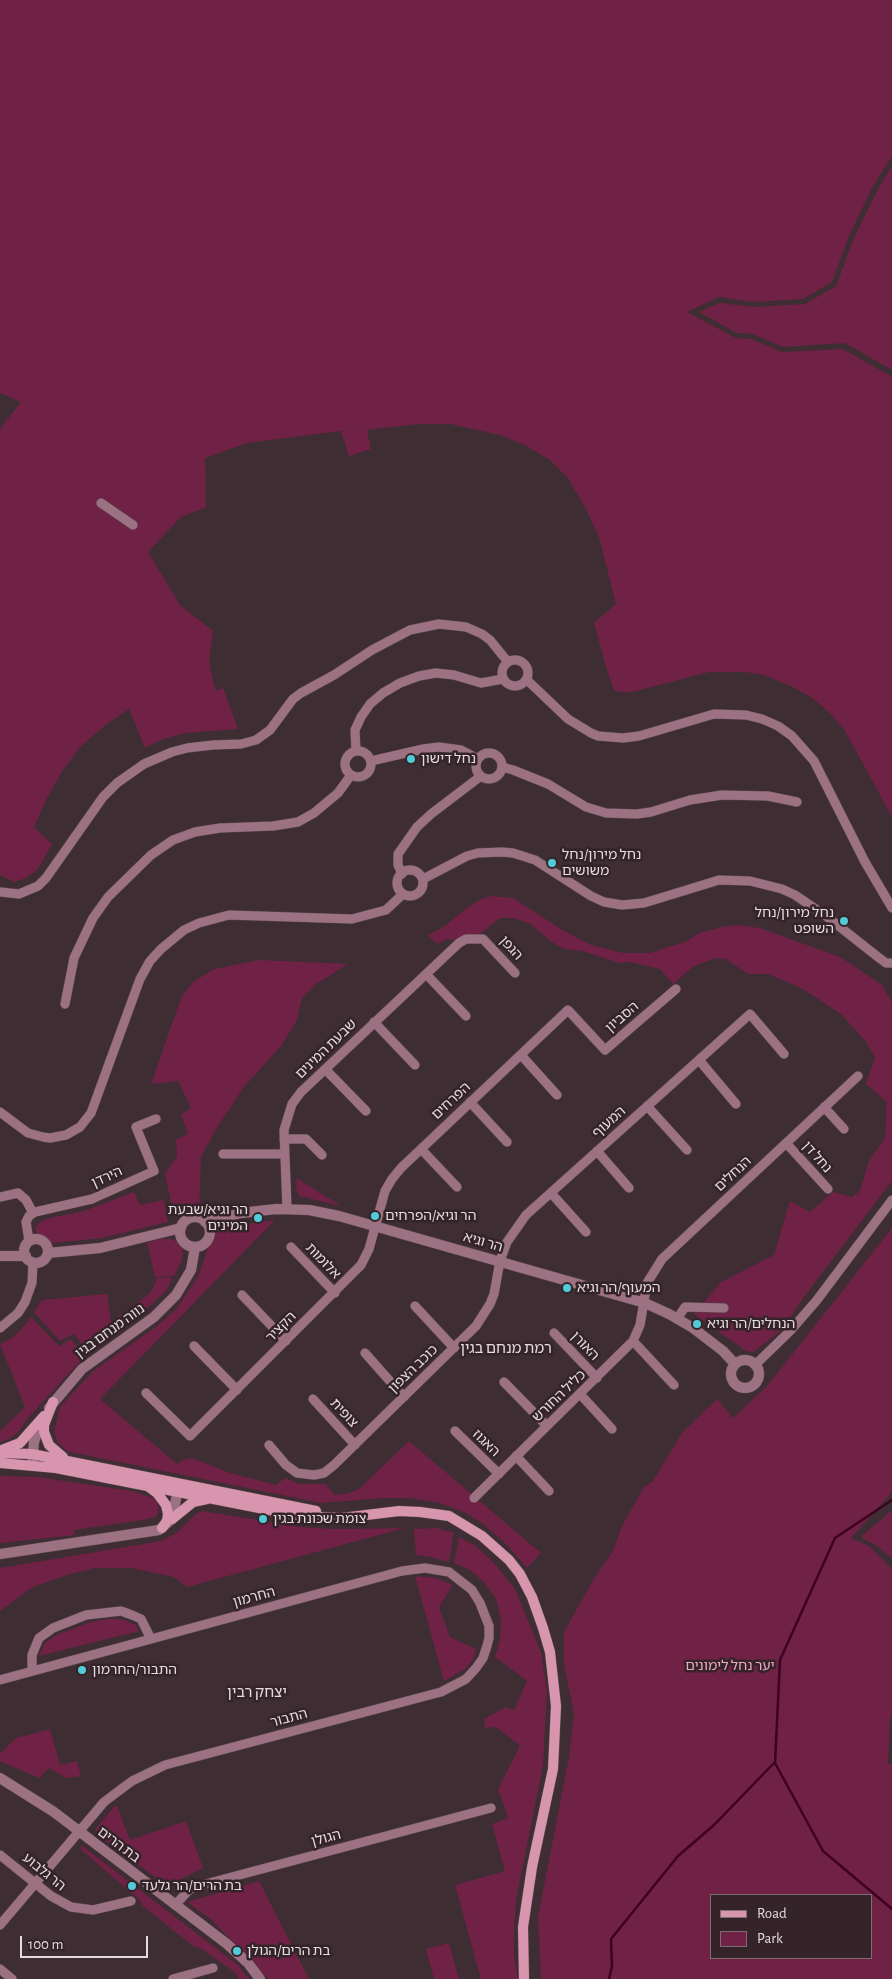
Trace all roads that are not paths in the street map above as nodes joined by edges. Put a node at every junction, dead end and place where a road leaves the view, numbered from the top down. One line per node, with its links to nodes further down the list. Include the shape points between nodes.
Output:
1 (101, 503): 2 (street)
2 (133, 525)
3 (508, 662): 4 (street, via 502,670); 5 (street, via 515,659 525,663 529,672); 15 (street, via 490,640 466,627 439,624 410,630 301,693 270,730 256,740 200,746 172,752 144,764 104,797 38,886 18,894)
4 (503, 678): 5 (street, via 513,686 520,686); 6 (street, via 481,683 436,673 400,683 370,704 361,717 355,730)
5 (527, 680): 17 (street, via 568,719 598,736 639,736 714,714 746,715 778,726 792,736 814,761)
6 (356, 751): 8 (street, via 366,753); 10 (street, via 348,756 345,763)
7 (478, 758): 8 (street, via 461,750 440,748); 9 (street, via 492,753 501,760); 11 (street, via 476,768)
8 (371, 761): 10 (street, via 367,773 359,777)
9 (502, 767): 11 (street, via 500,773 492,778); 12 (street, via 548,784 586,807 606,813 651,812 690,800 722,795 768,796)
10 (351, 775): 23 (street, via 338,793 298,822 195,832 173,840 151,855 108,897 93,918 74,958)
11 (481, 776): 13 (street, via 417,826 398,854)
12 (797, 802)
13 (402, 874): 14 (street, via 408,870 415,871); 16 (street, via 398,886)
14 (423, 878): 16 (street, via 423,887 418,894); 19 (street, via 467,856 502,852 535,860 591,896 622,905 644,903 719,880 758,882 795,895 878,958)
15 (0, 892)
16 (403, 894): 39 (street, via 386,910 352,919 229,915 184,930 150,961 140,979 91,1113 80,1127 66,1135 43,1137 28,1132)
17 (892, 908)
18 (459, 943): 20 (street, הגפן, via 466,939 483,939); 21 (street, שבעת המינים)
19 (892, 964)
20 (515, 973)
21 (426, 974): 25 (street); 26 (street, שבעת המינים)
22 (676, 989): 24 (street, הסביון, via 605,1050)
23 (66, 1004)
24 (568, 1010): 28 (street, הפרחים)
25 (466, 1016)
26 (374, 1022): 30 (street); 31 (street, שבעת המינים)
27 (784, 1054): 29 (street, המעוף, via 750,1014)
28 (521, 1055): 33 (street); 34 (street, הפרחים)
29 (699, 1060): 35 (street); 36 (street, המעוף)
30 (415, 1065)
31 (325, 1068): 38 (street); 42 (street, שבעת המינים, via 292,1104)
32 (858, 1076): 37 (street, הנחלים)
33 (557, 1095)
34 (470, 1102): 43 (street); 45 (street, הפרחים)
35 (736, 1104)
36 (647, 1106): 46 (street); 47 (street, המעוף)
37 (824, 1107): 41 (street); 44 (street, הנחלים)
38 (366, 1111)
39 (0, 1112)
40 (156, 1119): 58 (street, הירדן, via 136,1127 154,1171 92,1199)
41 (844, 1129)
42 (284, 1139): 49 (street, שבעת המינים); 50 (street, via 306,1139)
43 (507, 1142)
44 (786, 1143): 53 (street, נחל דן); 72 (street, הנחלים, via 662,1258 647,1282)
45 (421, 1149): 51 (street); 60 (street, הפרחים, via 392,1178)
46 (687, 1150)
47 (597, 1151): 52 (street); 54 (street, המעוף)
48 (223, 1154): 49 (street)
49 (284, 1154): 57 (street, שבעת המינים)
50 (322, 1155)
51 (456, 1186)
52 (629, 1188)
53 (828, 1189)
54 (551, 1193): 62 (street); 69 (street, המעוף, via 515,1228)
55 (0, 1197): 58 (street, via 18,1193)
56 (892, 1200): 84 (street, via 817,1300)
57 (287, 1209): 59 (street, הר וגיא, via 253,1211); 60 (street, הר וגיא, via 329,1213)
58 (33, 1213): 63 (street, via 26,1222)
59 (205, 1222): 61 (street, via 200,1218 190,1218); 64 (street, via 210,1229 209,1239 202,1246)
60 (375, 1226): 69 (street, הר וגיא); 70 (street, הקציר, via 366,1258)
61 (181, 1228): 64 (street, via 184,1242); 66 (street, via 105,1247)
62 (586, 1232)
63 (29, 1241): 66 (street, via 42,1241); 68 (street, via 24,1249)
64 (195, 1247): 93 (street, נווה מנחם בגין, via 191,1270 170,1301 154,1317 82,1369)
65 (291, 1247): 70 (street, אלומות)
66 (48, 1253): 68 (street, via 42,1261)
67 (0, 1256): 68 (street)
68 (29, 1259): 76 (street, via 32,1284 25,1302 18,1313)
69 (500, 1261): 72 (street, הר וגיא); 81 (street, כוכב הצפון, via 490,1304 476,1326)
70 (335, 1293): 78 (street, הקציר)
71 (242, 1294): 78 (street)
72 (643, 1302): 75 (street, הר וגיא); 79 (street, כליל החורש)
73 (415, 1306): 81 (street)
74 (724, 1308): 75 (street, via 685,1307)
75 (677, 1319): 83 (street, הר וגיא, via 714,1344)
76 (0, 1328)
77 (554, 1333): 85 (street, האורן)
78 (286, 1341): 88 (street, הקציר)
79 (634, 1342): 85 (street, כליל החורש); 87 (street)
80 (194, 1346): 88 (street)
81 (454, 1348): 91 (street, כוכב הצפון)
82 (365, 1353): 91 (street)
83 (735, 1364): 84 (street, via 747,1360); 84 (street, via 731,1372 733,1381 746,1387 757,1380)
84 (755, 1365)
85 (597, 1378): 90 (street, כליל החורש)
86 (504, 1382): 95 (street)
87 (674, 1384)
88 (237, 1390): 89 (street, הקציר, via 190,1436)
89 (146, 1393)
90 (580, 1394): 95 (street, כליל החורש); 96 (street)
91 (404, 1397): 99 (street, כוכב הצפון)
92 (313, 1399): 99 (street, צופית)
93 (53, 1402): 94 (street, נווה מנחם בגין); 103 (main road, via 44,1424 45,1439 54,1451)
94 (44, 1416): 100 (main road, via 28,1437); 101 (street, נווה מנחם בגין)
95 (547, 1426): 102 (street, כליל החורש)
96 (612, 1429)
97 (455, 1431): 106 (street, האגוז)
98 (268, 1445): 99 (street, כוכב הצפון, via 297,1473 314,1475 334,1465)
99 (355, 1445)
100 (0, 1452): 101 (main road)
101 (32, 1454): 103 (main road); 105 (street, נווה מנחם בגין)
102 (516, 1456): 106 (street, כליל החורש); 109 (street)
103 (76, 1462): 108 (main road)
104 (0, 1463): 105 (main road)
105 (32, 1465): 107 (main road)
106 (498, 1474): 111 (street, כליל החורש)
107 (141, 1484): 108 (main road); 114 (main road, via 157,1493 166,1505 167,1521)
108 (179, 1487): 110 (main road); 112 (main road); 113 (street)
109 (549, 1491)
110 (212, 1498): 112 (main road, via 278,1513); 113 (main road, via 193,1502)
111 (474, 1498)
112 (342, 1518): 133 (main road, via 398,1511 449,1516 482,1536 509,1560 532,1597 550,1652 556,1706 553,1769 523,1927)
113 (172, 1519): 114 (street)
114 (162, 1528): 115 (street)
115 (0, 1554)
116 (489, 1626): 117 (street, החרמון, via 472,1590 449,1572 425,1568 402,1571); 122 (street, התבור, via 483,1658 456,1686 165,1764 145,1773 104,1802)
117 (151, 1639): 118 (street, החרמון); 118 (street, via 141,1619 132,1615 113,1612 86,1615 53,1628 39,1638 32,1655)
118 (32, 1671): 119 (street, החרמון)
119 (0, 1680)
120 (0, 1778): 122 (street, בת הרים)
121 (491, 1808): 126 (street, הגולן, via 198,1886 190,1889)
122 (80, 1832): 124 (street, התבור); 126 (street, בת הרים)
123 (0, 1855): 124 (street, הר גלבוע)
124 (36, 1884): 125 (street, הר גלבוע, via 60,1903 82,1910); 127 (street, התבור)
125 (131, 1901)
126 (175, 1905): 132 (street, בת הרים, via 227,1944)
127 (0, 1925)
128 (213, 1968): 131 (street)
129 (0, 1969): 130 (street)
130 (12, 1979)
131 (173, 1979)
132 (260, 1979)
133 (524, 1979)

